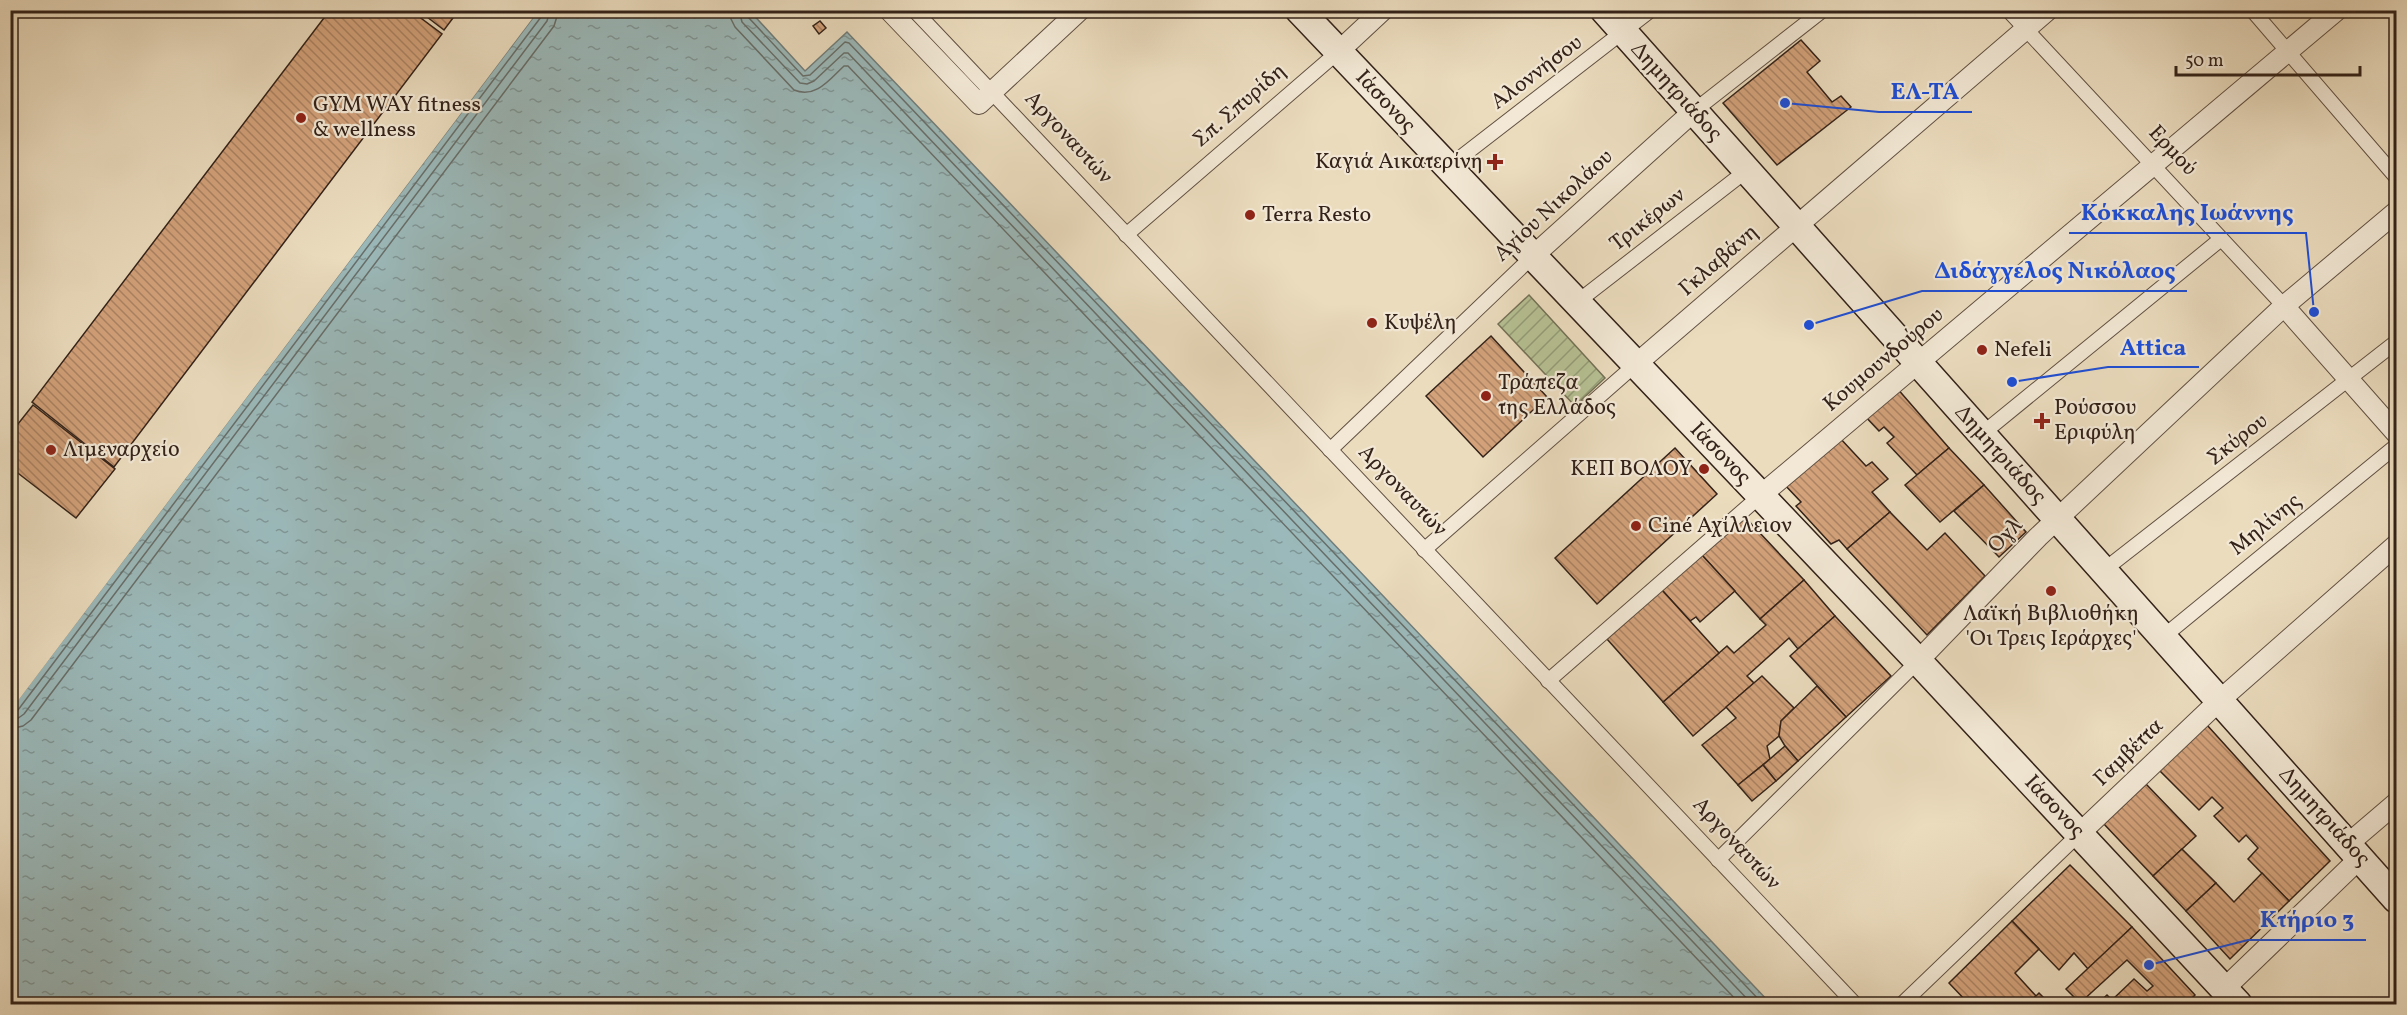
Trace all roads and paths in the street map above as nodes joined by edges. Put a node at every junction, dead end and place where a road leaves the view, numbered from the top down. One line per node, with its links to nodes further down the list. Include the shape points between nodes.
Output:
1 (889, 10): 17 (street, Αργοναυτών)
2 (914, 10): 17 (street, Αργοναυτών)
3 (1080, 10): 17 (street)
4 (1299, 10): 15 (main road, Ιάσονος)
5 (1383, 10): 15 (street, Σπ. Σπυρίδη)
6 (1604, 10): 14 (main road, Δημητριάδος)
7 (1652, 10): 14 (street, Αλοννήσου)
8 (1823, 10): 18 (street, Αγίου Νικολάου)
9 (2008, 10): 13 (street, Ερμού)
10 (2048, 10): 13 (street, Γκλαβάνη)
11 (2252, 10): 16 (street)
12 (2337, 10): 16 (street, Κουμουνδούρου)
13 (2026, 30): 19 (street, Ερμού); 24 (street, Γκλαβάνη)
14 (1624, 33): 18 (main road, Δημητριάδος); 20 (street, Αλοννήσου)
15 (1338, 52): 20 (main road, Ιάσονος); 25 (street, Σπ. Σπυρίδη)
16 (2288, 52): 19 (street, Κουμουνδούρου); 22 (street)
17 (986, 98): 25 (street, Αργοναυτών, via 1004,107)
18 (1694, 111): 21 (main road, Δημητριάδος); 27 (street, Αγίου Νικολάου)
19 (2153, 166): 26 (street, Ερμού); 31 (street, Κουμουνδούρου)
20 (1447, 168): 27 (main road, Ιάσονος)
21 (1746, 171): 24 (main road, Δημητριάδος); 28 (street, Τρικέρων)
22 (2397, 177)
23 (2397, 212): 29 (street, Ογλ)
24 (1796, 226): 31 (main road, Δημητριάδος); 32 (street, Γκλαβάνη)
25 (1126, 235): 37 (street, Αργοναυτών)
26 (2221, 238): 29 (street, Ερμού); 35 (street)
27 (1532, 257): 28 (main road, Ιάσονος); 37 (street, Αγίου Νικολάου)
28 (1576, 303): 32 (main road, Ιάσονος)
29 (2284, 306): 33 (street, Ερμού); 39 (street, Ογλ)
30 (2397, 342): 33 (street, Σκύρου)
31 (1918, 363): 35 (main road, Δημητριάδος); 38 (street, Κουμουνδούρου)
32 (1635, 365): 38 (main road, Ιάσονος); 41 (street, Γκλαβάνη)
33 (2349, 380): 34 (street, Ερμού); 42 (street, Σκύρου)
34 (2397, 433)
35 (1982, 434): 39 (main road, Δημητριάδος)
36 (2397, 446): 43 (street, Μηλίνης)
37 (1330, 450): 41 (street, Αργοναυτών)
38 (1760, 496): 44 (main road, Ιάσονος); 45 (street, Κουμουνδούρου)
39 (2057, 519): 42 (main road, Δημητριάδος); 44 (street, Ογλ)
40 (2397, 545): 46 (street, Γαμβέττα)
41 (1424, 550): 45 (street, Αργοναυτών)
42 (2104, 570): 43 (main road, Δημητριάδος)
43 (2163, 637): 46 (main road, Δημητριάδος)
44 (1918, 661): 48 (main road, Ιάσονος); 50 (street, Ογλ)
45 (1548, 681): 50 (street, Αργοναυτών)
46 (2220, 700): 48 (street, Γαμβέττα); 49 (main road, Δημητριάδος)
47 (2397, 803): 49 (street)
48 (2079, 834): 52 (main road, Ιάσονος); 54 (street, Γαμβέττα)
49 (2354, 851): 51 (main road, Δημητριάδος); 52 (street)
50 (1718, 860): 53 (street, Αργοναυτών)
51 (2397, 898)
52 (2231, 997)
53 (1855, 1005)
54 (1902, 1005)

